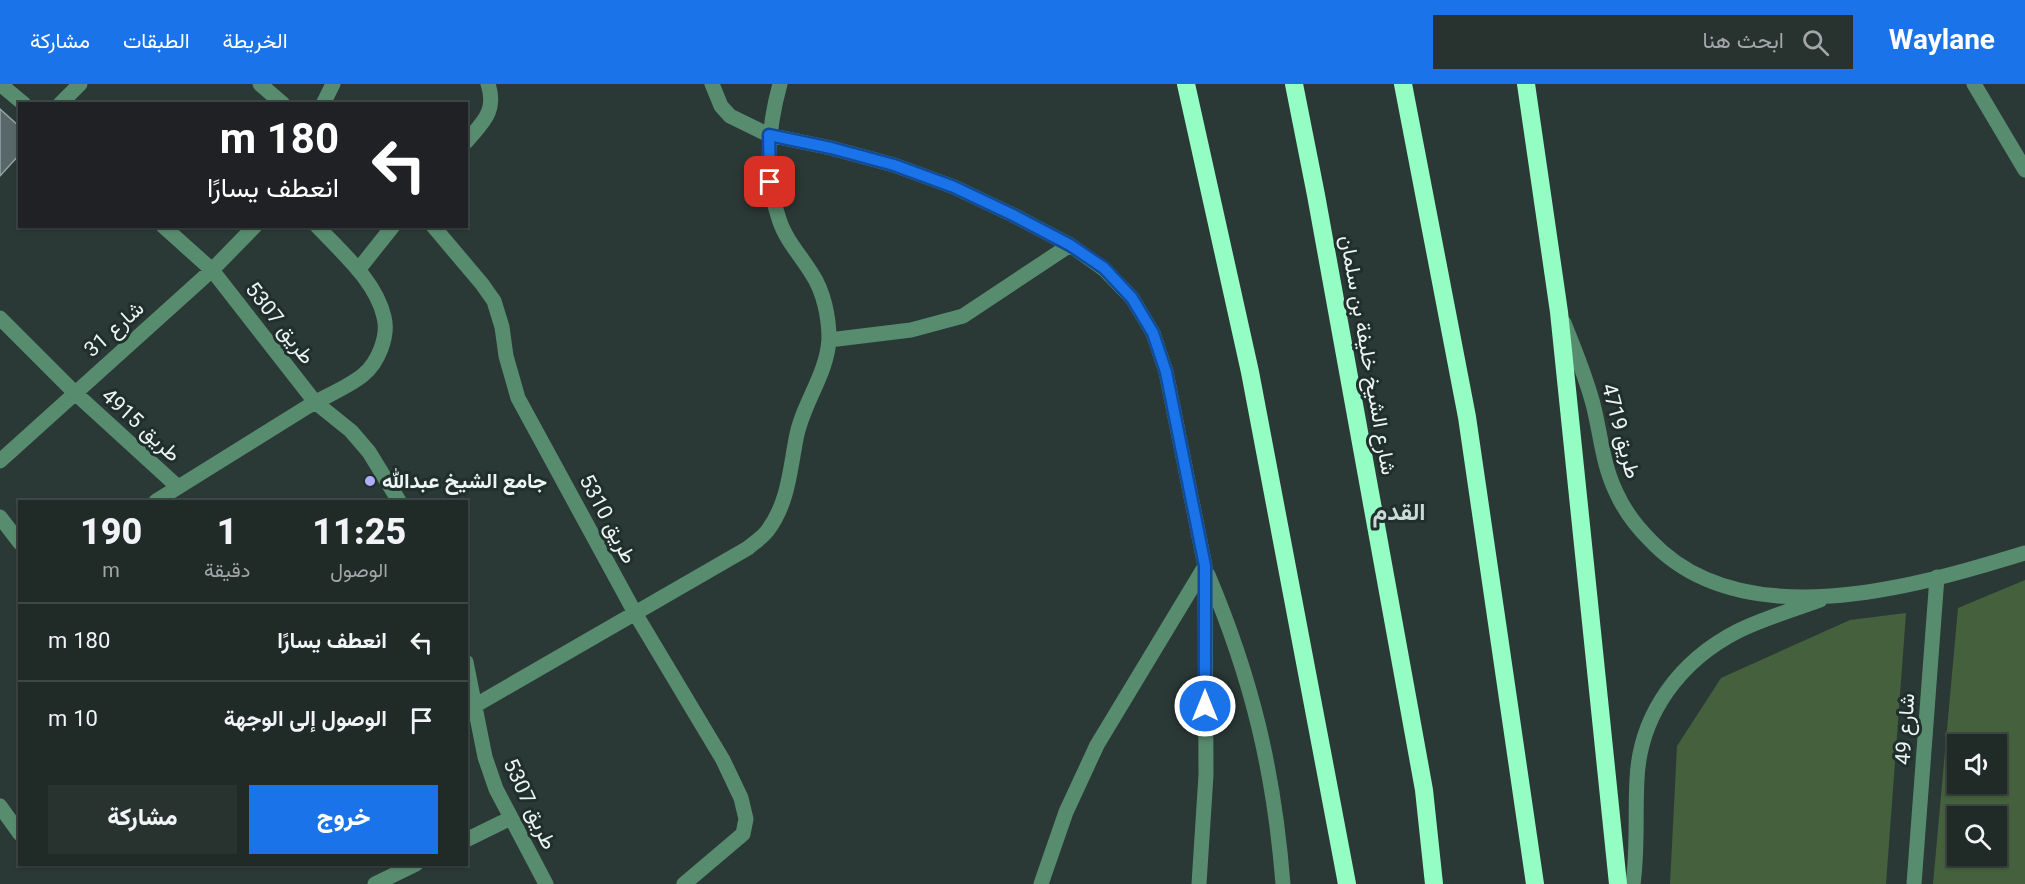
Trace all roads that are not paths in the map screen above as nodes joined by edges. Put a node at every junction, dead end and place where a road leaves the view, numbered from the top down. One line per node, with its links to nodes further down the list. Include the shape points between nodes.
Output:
1 (0, 84): 13 (street)
2 (80, 84): 14 (street)
3 (260, 84): 15 (street)
4 (333, 84): 16 (street)
5 (488, 84): 18 (street, via 491,108)
6 (712, 84): 17 (street, via 730,116)
7 (780, 84): 17 (street)
8 (1186, 84): 57 (highway, via 1250,372)
9 (1294, 84): 58 (highway, شارع الشيخ خليفة بن سلمان, via 1424,790)
10 (1403, 84): 59 (highway, via 1467,417)
11 (1526, 84): 28 (highway)
12 (1974, 84): 19 (street)
13 (22, 102)
14 (62, 102)
15 (281, 102)
16 (324, 102)
17 (769, 135): 25 (street, via 894,165 954,187); 30 (street, via 770,182 779,220 814,276 826,307)
18 (468, 140)
19 (2025, 170)
20 (165, 228): 26 (street, طريق 5307)
21 (253, 228): 26 (street, شارع 31)
22 (319, 228): 27 (street)
23 (391, 228): 27 (street)
24 (435, 228): 43 (street, طريق 5310, via 494,301 518,398)
25 (1070, 245): 30 (street, via 963,316 911,330); 40 (street, via 1104,268 1132,298 1153,333 1166,372)
26 (212, 270): 31 (street, شارع 31); 32 (street, طريق 5307)
27 (358, 270): 32 (street, via 378,299 385,319 384,339 376,359 363,375)
28 (1559, 312): 42 (street, طريق 4719, via 1594,408 1603,458 1616,493 1635,524 1690,572 1724,587 1760,594); 60 (highway)
29 (0, 318): 31 (street, طريق 4915)
30 (829, 340): 43 (street, via 822,373 796,436 781,509 767,531 748,548)
31 (74, 392): 33 (street, شارع 31); 34 (street, طريق 4915)
32 (315, 402): 34 (street); 36 (street, طريق 5307, via 351,431 369,452)
33 (0, 461)
34 (178, 487): 35 (street)
35 (158, 500)
36 (398, 500)
37 (0, 517): 38 (street)
38 (18, 540)
39 (2025, 553): 41 (street, طريق 4719)
40 (1205, 566): 54 (street, via 1097,745 1066,812); 55 (street, via 1206,776); 56 (street, via 1256,707 1279,835)
41 (1937, 578): 42 (street, طريق 4719); 62 (street, شارع 49)
42 (1828, 597): 61 (street, طريق 4719, via 1740,630 1712,646 1688,665 1667,690 1641,746)
43 (635, 613): 45 (street); 53 (street, طريق 5310, via 723,760 746,819 743,834)
44 (468, 671): 45 (street, طريق 5307)
45 (476, 705): 47 (street, طريق 5307, via 485,758)
46 (0, 806): 48 (street)
47 (511, 818): 49 (street); 52 (street, طريق 5307)
48 (18, 831)
49 (468, 839)
50 (412, 866): 51 (street)
51 (375, 884)
52 (546, 884)
53 (684, 884)
54 (1041, 884)
55 (1199, 884)
56 (1283, 884)
57 (1347, 884)
58 (1434, 884)
59 (1535, 884)
60 (1618, 884)
61 (1633, 884)
62 (1914, 884)

